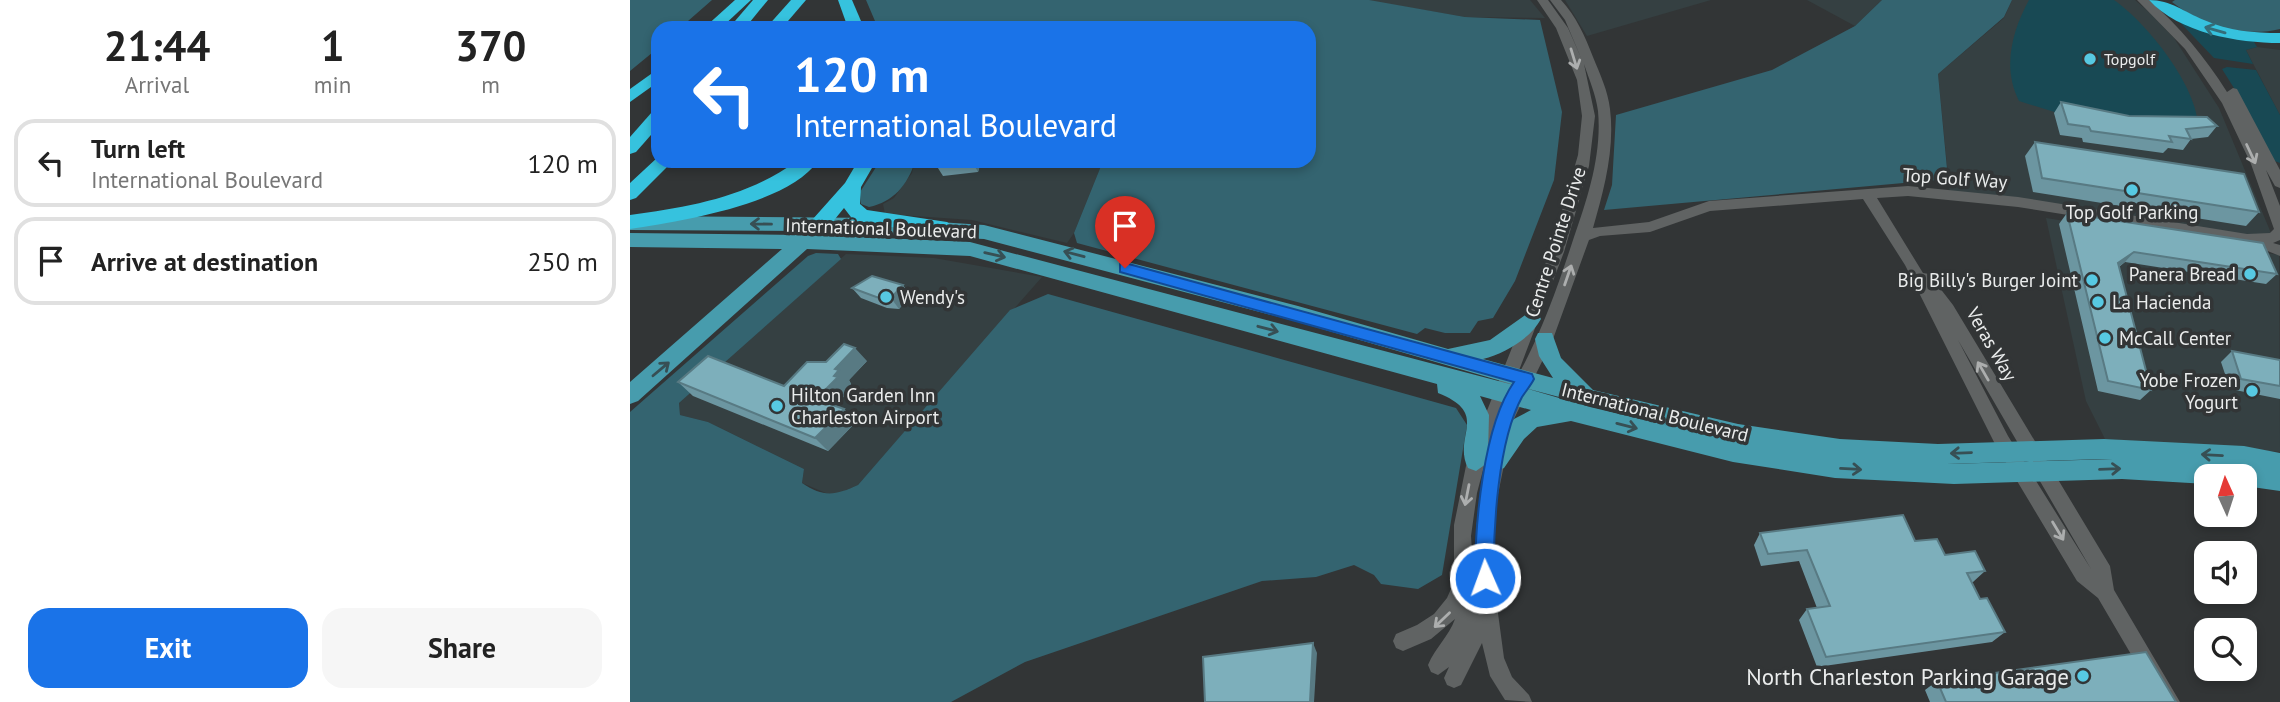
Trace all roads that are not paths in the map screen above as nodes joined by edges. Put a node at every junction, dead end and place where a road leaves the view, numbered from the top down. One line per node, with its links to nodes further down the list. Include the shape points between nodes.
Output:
1 (744, 0): 9 (highway)
2 (761, 0): 10 (highway)
3 (799, 0): 11 (highway)
4 (845, 0): 12 (highway)
5 (1542, 0): 36 (street, Centre Pointe Drive, one-way to 36, via 1569,44 1586,100 1588,133 1554,262)
6 (1555, 0): 25 (street, Centre Pointe Drive, via 1581,42 1604,112 1601,170)
7 (2142, 0): 30 (street, one-way to 30, via 2184,39 2223,93 2272,199)
8 (2155, 0): 13 (highway, one-way to 8, via 2237,36 2204,27); 21 (street, via 2194,40 2235,94)
9 (720, 21)
10 (743, 21)
11 (780, 21)
12 (853, 21)
13 (2280, 38)
14 (651, 80): 15 (highway)
15 (630, 97)
16 (651, 124): 17 (highway)
17 (630, 148)
18 (654, 168): 23 (highway)
19 (799, 168): 26 (highway, via 742,200)
20 (863, 168): 22 (highway)
21 (2280, 183)
22 (852, 187): 27 (highway); 28 (highway, via 851,205 861,216)
23 (630, 194)
24 (1867, 194): 29 (street, Top Golf Way, via 1709,206 1650,227); 32 (street, Top Golf Way, via 1908,191 2018,202); 44 (street, Veras Way)
25 (1590, 211): 29 (street); 31 (street, Centre Pointe Drive)
26 (630, 222): 27 (main road, International Boulevard, one-way to 26)
27 (819, 225): 28 (main road, International Boulevard); 34 (main road)
28 (947, 229): 38 (main road, International Boulevard, one-way to 28, via 1032,243)
29 (1620, 229): 31 (street, Top Golf Way)
30 (2280, 230): 32 (street, Top Golf Way, via 2273,238)
31 (1581, 238): 37 (street, Centre Pointe Drive, one-way to 31)
32 (2247, 239): 35 (street, Top Golf Way)
33 (630, 240): 34 (main road, International Boulevard)
34 (805, 242): 39 (main road, International Boulevard, one-way to 39, via 970,249); 41 (main road, one-way to 34)
35 (2280, 251)
36 (1531, 320): 38 (main road, via 1492,350); 40 (street, Centre Pointe Drive)
37 (1545, 340): 40 (street, Centre Pointe Drive); 42 (main road, via 1549,358)
38 (1437, 354): 40 (main road, International Boulevard)
39 (1367, 355): 40 (main road, International Boulevard); 43 (main road, via 1391,373 1456,390 1471,399 1481,421)
40 (1513, 385): 42 (main road, International Boulevard); 43 (street, via 1501,435)
41 (630, 395)
42 (1592, 408): 43 (main road, via 1528,419); 44 (main road, International Boulevard, via 1840,449)
43 (1486, 461): 49 (street, one-way to 49, via 1464,515); 50 (street)
44 (2026, 462): 45 (main road, International Boulevard, one-way to 44, via 2244,456 2111,449); 46 (main road, International Boulevard, one-way to 46); 55 (street, Veras Way, via 2103,572 2105,592)
45 (2280, 463)
46 (2194, 473)
47 (2258, 478): 48 (main road, International Boulevard)
48 (2280, 481)
49 (1464, 581): 51 (street, one-way to 51, via 1447,617 1426,633); 52 (street, via 1466,617 1461,637)
50 (1486, 605): 53 (street); 54 (street, via 1496,673)
51 (1403, 641)
52 (1438, 665)
53 (1454, 678)
54 (1522, 702)
55 (2170, 702)

